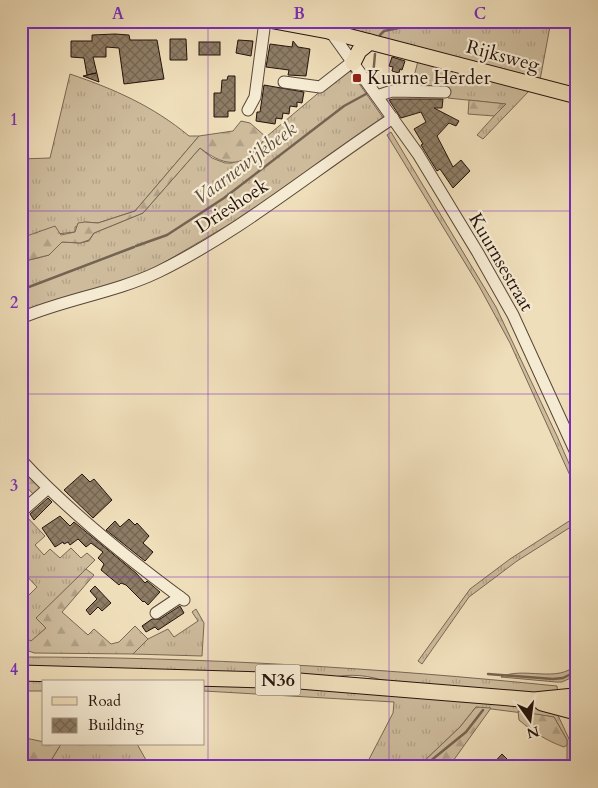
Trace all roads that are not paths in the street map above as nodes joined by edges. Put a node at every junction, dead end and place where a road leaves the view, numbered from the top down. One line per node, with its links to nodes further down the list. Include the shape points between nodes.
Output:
1 (264, 21): 10 (street, via 255,97)
2 (274, 21): 3 (main road, Rijksweg)
3 (325, 26): 4 (main road, Rijksweg); 5 (street, Kuurnsestraat)
4 (370, 42): 5 (main road); 9 (main road, Rijksweg)
5 (352, 62): 6 (street, via 320,87); 8 (street, Kuurnsestraat)
6 (284, 82)
7 (445, 92): 8 (street, via 392,91)
8 (378, 96): 11 (street, Kuurnsestraat)
9 (577, 96)
10 (248, 110)
11 (393, 118): 12 (street, Drieshoek, via 267,205 170,265 139,280); 13 (street, Kuurnsestraat, via 513,315)
12 (21, 318)
13 (577, 455)
14 (21, 460): 15 (street)
15 (47, 488): 16 (street); 17 (street, via 182,598)
16 (21, 512)
17 (156, 613)
18 (21, 673): 19 (main road, N36, via 299,681)
19 (575, 705)

